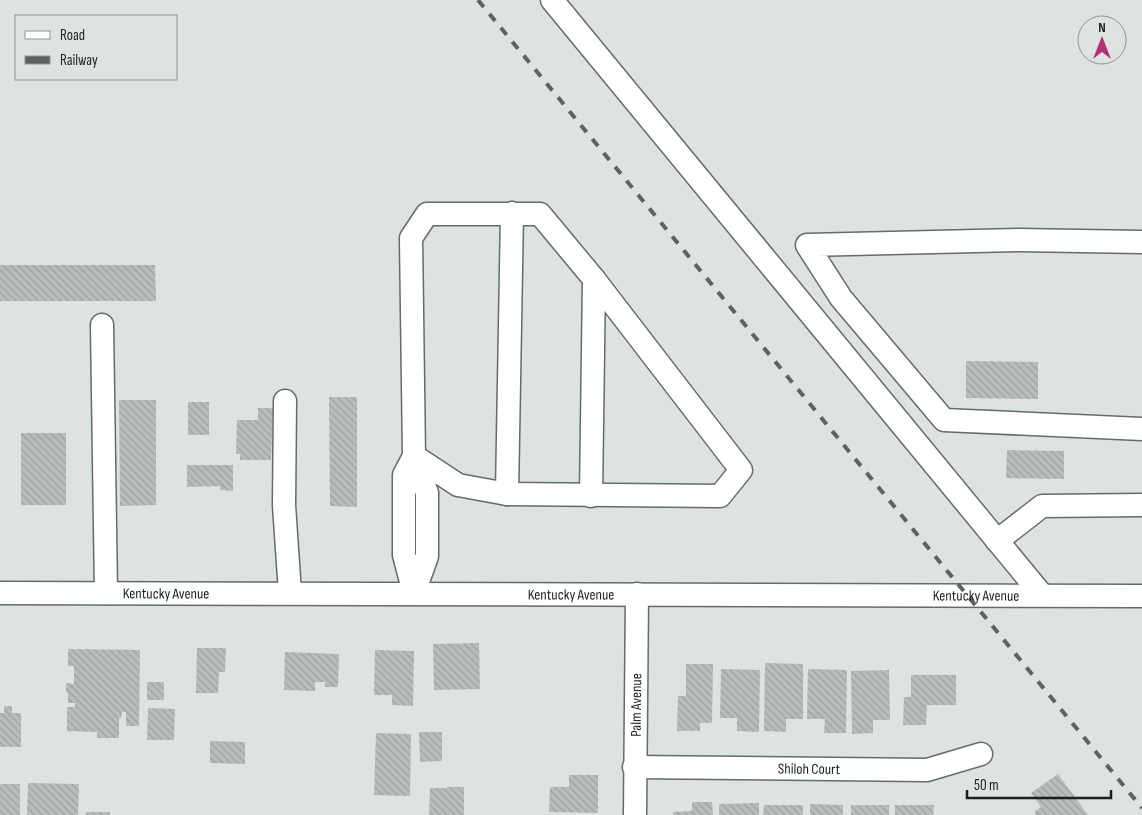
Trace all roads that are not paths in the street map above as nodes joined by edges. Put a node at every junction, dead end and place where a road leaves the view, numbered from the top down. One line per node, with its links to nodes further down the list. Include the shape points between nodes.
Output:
1 (552, 0): 12 (street)
2 (512, 213): 4 (street, via 540,214); 8 (street, via 427,214 411,238); 9 (street)
3 (1142, 242): 7 (street, via 1018,240 807,245 841,298 944,420)
4 (594, 279): 10 (street); 10 (street, via 742,470 720,496)
5 (102, 325): 14 (street)
6 (285, 402): 15 (street, via 284,505)
7 (1142, 429)
8 (414, 456): 9 (street, via 458,485); 16 (street, via 427,493 427,556)
9 (507, 494): 10 (street)
10 (591, 496)
11 (1142, 505): 12 (street, via 1042,506)
12 (997, 541): 18 (street)
13 (0, 593): 14 (street, Kentucky Avenue)
14 (106, 593): 15 (street, Kentucky Avenue)
15 (290, 594): 16 (street, Kentucky Avenue)
16 (414, 594): 17 (street, Kentucky Avenue)
17 (637, 594): 18 (street, Kentucky Avenue); 21 (street, Palm Avenue)
18 (1042, 595): 19 (street, Kentucky Avenue)
19 (1142, 596)
20 (981, 754): 21 (street, Shiloh Court, via 927,770)
21 (634, 767): 22 (street, Palm Avenue)
22 (635, 815)

